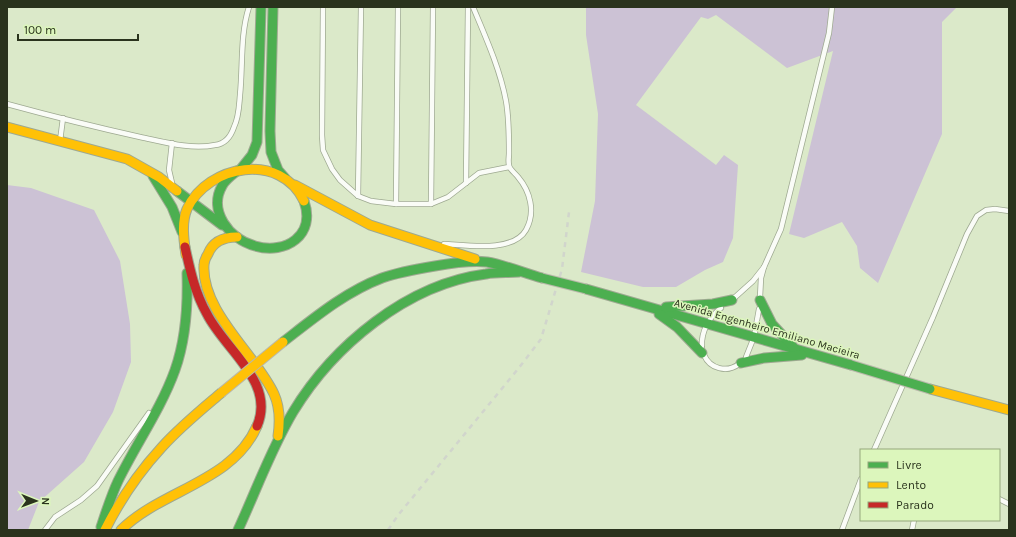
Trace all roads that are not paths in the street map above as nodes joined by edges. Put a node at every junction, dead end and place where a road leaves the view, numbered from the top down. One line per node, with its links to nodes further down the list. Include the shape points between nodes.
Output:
1 (249, 7): 15 (lane, via 242,45 238,118 231,135 216,145 186,146)
2 (261, 7): 18 (main road, via 256,142 252,155)
3 (274, 7): 19 (main road, via 271,152 278,170)
4 (323, 7): 22 (lane, via 323,150 340,180)
5 (361, 7): 22 (lane)
6 (398, 7): 24 (lane)
7 (433, 7): 25 (lane)
8 (468, 7): 20 (lane)
9 (473, 7): 16 (lane, via 494,58 506,101)
10 (832, 7): 32 (lane, via 829,33 781,229)
11 (7, 104): 12 (lane)
12 (63, 118): 14 (lane); 15 (lane)
13 (7, 126): 14 (main road)
14 (60, 141): 17 (main road, via 114,154)
15 (172, 143): 21 (lane, via 169,170)
16 (509, 166): 20 (lane, via 479,174); 29 (lane, via 526,188 531,202 526,230 515,242 503,245)
17 (149, 170): 21 (main road); 30 (main road, via 172,207)
18 (239, 171): 19 (main road, via 265,171); 23 (main road, via 212,180); 27 (main road, via 229,176 217,194 219,215)
19 (289, 182): 28 (main road, via 301,195 306,209 306,224 300,236 285,246 269,248 250,245); 29 (main road, via 370,225)
20 (466, 183): 25 (lane, via 448,197)
21 (172, 186): 23 (main road)
22 (358, 196): 24 (lane, via 371,201)
23 (191, 202): 27 (main road); 30 (main road, via 184,223)
24 (396, 204): 25 (lane)
25 (431, 204)
26 (1009, 211): 46 (lane, via 986,210 977,216)
27 (226, 228): 28 (main road)
28 (237, 237): 45 (main road, via 221,240 210,248 205,257 204,278 221,317 274,392 280,415)
29 (430, 244): 31 (main road)
30 (185, 247): 43 (main road, via 188,276 186,318 180,354); 53 (main road, via 192,281 206,312 260,390 263,404 261,419 236,457 141,513)
31 (486, 262): 33 (main road, Avenida Engenheiro Emiliano Macieira); 52 (main road, Avenida Engenheiro Emiliano Macieira, bridge, via 448,263 415,269 375,281 342,298 283,342 171,438 125,497)
32 (764, 267): 34 (lane); 35 (lane)
33 (519, 272): 36 (main road, Avenida Engenheiro Emiliano Macieira, bridge); 45 (main road, Avenida Engenheiro Emiliano Macieira, via 504,271 458,279 405,303 377,321 344,348 315,381 293,412)
34 (732, 300): 36 (main road, via 713,304); 37 (lane, via 717,311)
35 (760, 300): 38 (lane); 39 (main road, via 772,324)
36 (651, 308): 37 (main road, Avenida Engenheiro Emiliano Macieira); 40 (main road, via 678,328)
37 (708, 324): 38 (main road, Avenida Engenheiro Emiliano Macieira); 40 (lane, via 702,339)
38 (754, 338): 39 (main road, Avenida Engenheiro Emiliano Macieira); 42 (lane, via 748,354)
39 (795, 349): 41 (main road, Avenida Engenheiro Emiliano Macieira)
40 (702, 353): 42 (lane, via 706,360 717,368 732,368)
41 (812, 354): 42 (main road, via 764,358); 44 (main road, Avenida Engenheiro Emiliano Macieira, bridge)
42 (741, 363)
43 (165, 391): 50 (lane, via 97,486 55,517); 51 (main road, via 118,482)
44 (1009, 410)
45 (277, 444): 54 (main road, Avenida Engenheiro Emiliano Macieira)
46 (874, 449)
47 (860, 482): 55 (lane)
48 (1000, 500): 49 (lane)
49 (1009, 504)
50 (45, 530)
51 (100, 530)
52 (105, 530)
53 (121, 530)
54 (238, 530)
55 (842, 530)

